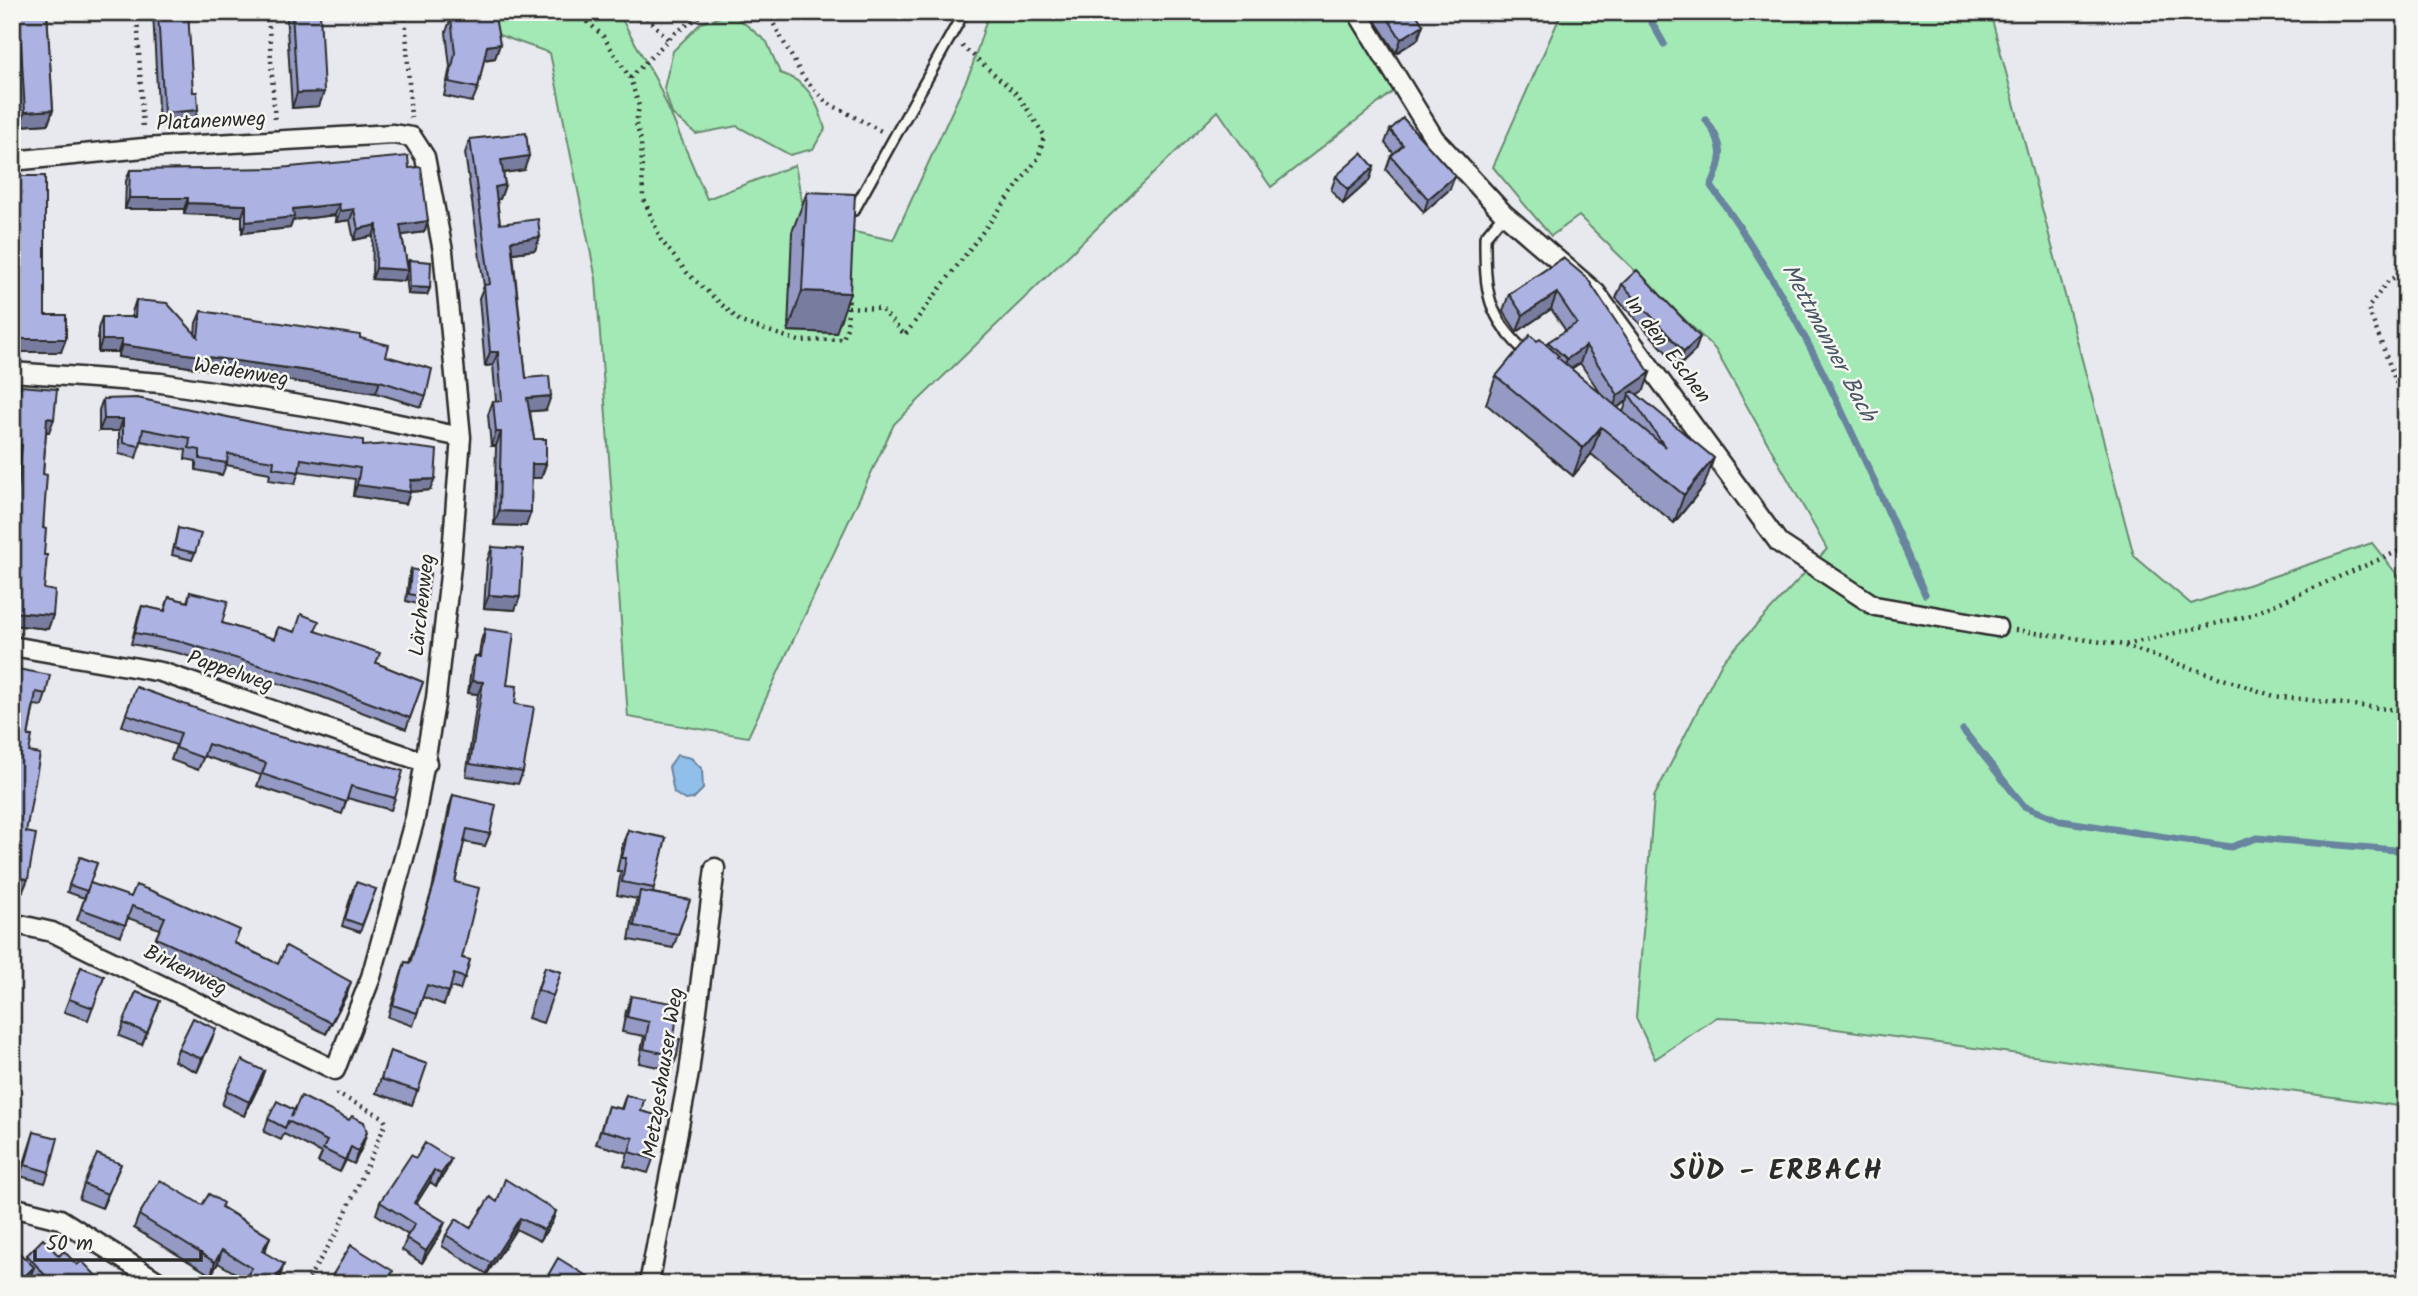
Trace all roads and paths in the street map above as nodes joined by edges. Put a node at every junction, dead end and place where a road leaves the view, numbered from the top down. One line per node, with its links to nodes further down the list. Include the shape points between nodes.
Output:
1 (137, 12): 16 (path)
2 (268, 12): 15 (path)
3 (405, 12): 13 (path)
4 (577, 12): 12 (path, via 604,36)
5 (642, 12): 11 (path)
6 (706, 12): 11 (path)
7 (767, 12): 14 (path, via 803,77 826,102)
8 (964, 12): 10 (lane)
9 (1357, 12): 19 (street, In den Eschen, via 1434,138)
10 (952, 37): 14 (lane); 22 (path, via 1018,94 1044,135 1039,157 905,335 881,309)
11 (668, 39): 12 (path)
12 (629, 78): 22 (path, via 639,106 636,124 643,197 660,240 688,274 741,322 799,341 843,339)
13 (412, 136): 15 (street, Platanenweg); 26 (street, Lärchenweg, via 425,156 443,251)
14 (893, 137): 18 (lane, via 854,210)
15 (276, 141): 16 (street, Platanenweg)
16 (144, 148): 17 (street, Platanenweg)
17 (12, 161)
18 (831, 208)
19 (1504, 214): 23 (lane, via 1485,237 1490,300 1497,322); 28 (street, In den Eschen, via 1596,293 1779,543 1875,606)
20 (2406, 271): 25 (path, via 2388,281 2368,308)
21 (849, 287): 22 (path)
22 (848, 307)
23 (1534, 360)
24 (12, 372): 26 (street, Weidenweg, via 161,383 337,411)
25 (2406, 408)
26 (461, 437): 32 (street, Lärchenweg, via 451,566)
27 (2406, 548): 29 (path, via 2248,616)
28 (1997, 627): 29 (path)
29 (2124, 645): 31 (path, via 2274,696)
30 (12, 646): 32 (street, Pappelweg, via 161,672)
31 (2406, 711)
32 (426, 763): 35 (street, Lärchenweg, via 370,977)
33 (715, 868): 40 (street, Metzgeshauser Weg, via 690,1073)
34 (12, 923): 35 (street, Birkenweg, via 52,932)
35 (335, 1070): 39 (path, via 337,1094 383,1117 386,1123 336,1234)
36 (12, 1208): 38 (street, via 60,1219)
37 (2406, 1253): 41 (path)
38 (162, 1284)
39 (305, 1284)
40 (649, 1284)
41 (2395, 1284)

